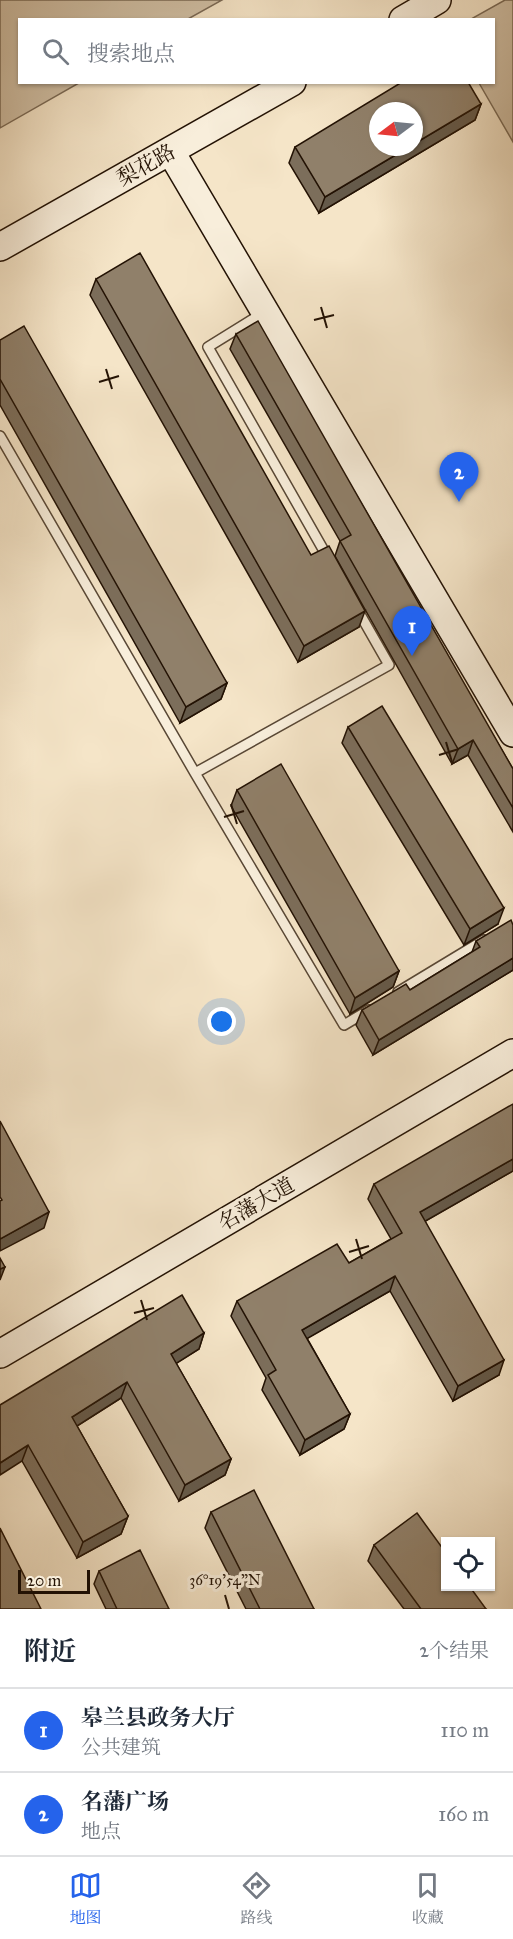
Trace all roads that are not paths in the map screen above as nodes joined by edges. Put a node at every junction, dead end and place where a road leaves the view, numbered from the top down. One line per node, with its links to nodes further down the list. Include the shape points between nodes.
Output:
1 (437, 0): 2 (main road)
2 (406, 18)
3 (289, 84): 4 (main road, 梨花路)
4 (171, 152): 5 (main road, 梨花路); 6 (main road)
5 (0, 247)
6 (265, 312): 8 (lane, via 208,347); 10 (main road)
7 (0, 436): 11 (lane)
8 (330, 562)
9 (354, 604): 11 (lane, via 389,665)
10 (513, 733)
11 (195, 773): 14 (lane, via 344,1025)
12 (493, 935): 13 (lane)
13 (394, 995)
14 (374, 1007)
15 (513, 1053): 16 (main road, 名藩大道)
16 (0, 1354)

